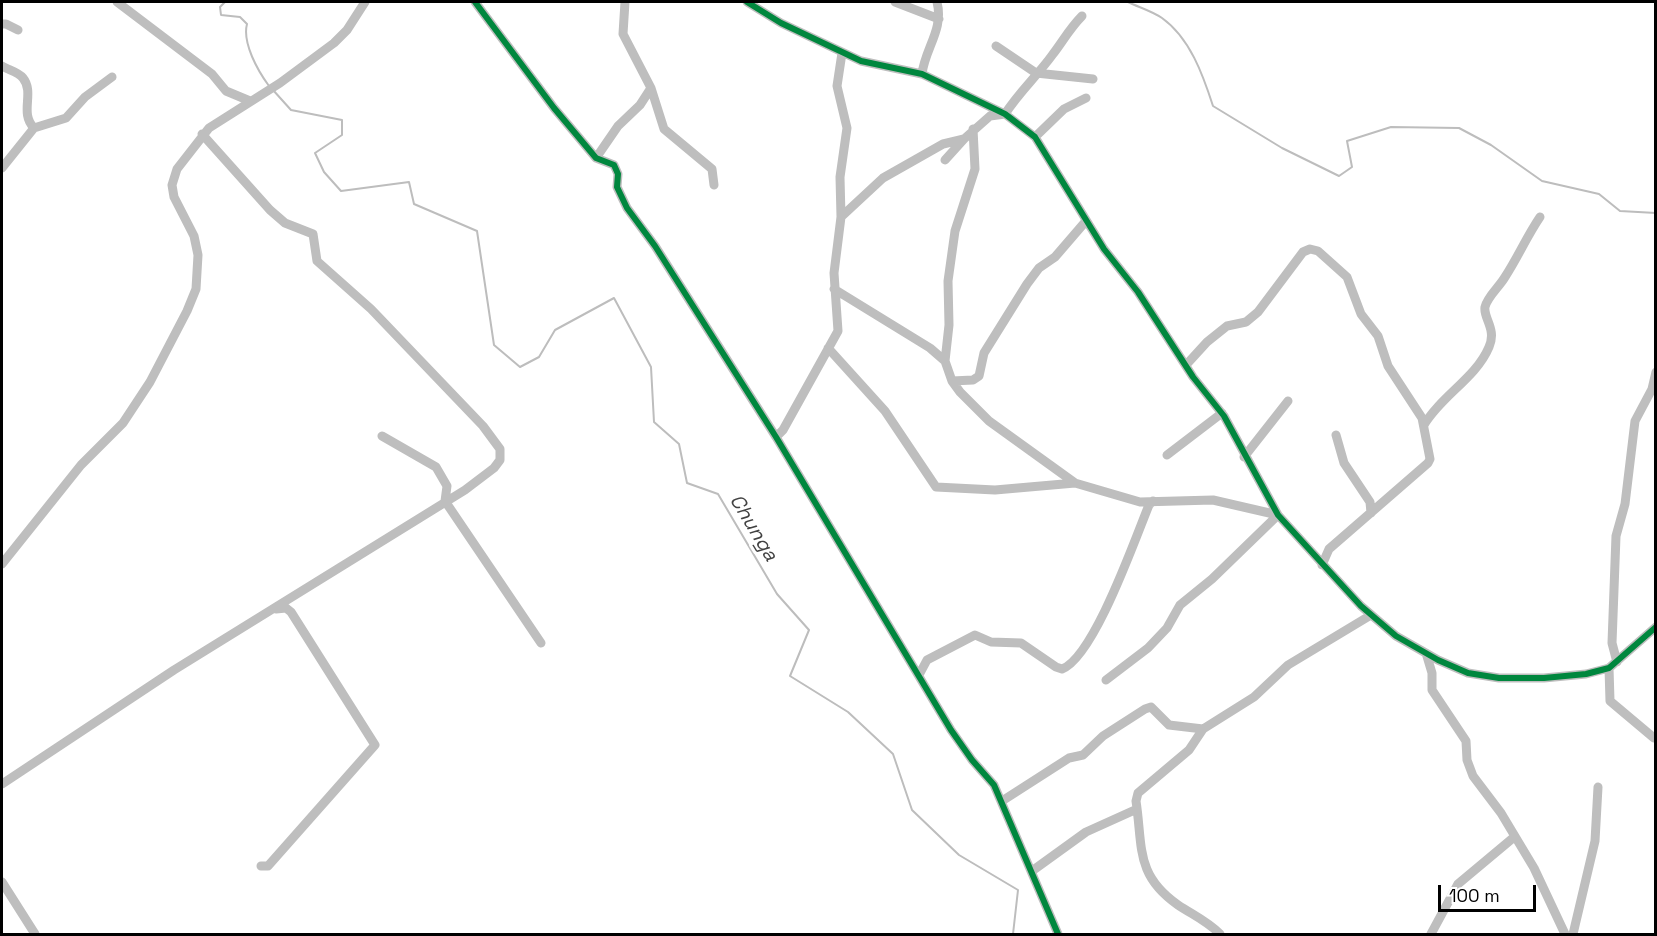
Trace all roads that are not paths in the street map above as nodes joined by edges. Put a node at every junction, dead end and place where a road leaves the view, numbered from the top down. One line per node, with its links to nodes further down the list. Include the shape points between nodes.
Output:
1 (117, 2): 21 (street, via 212,74 226,91)
2 (365, 2): 21 (street, via 334,43)
3 (475, 2): 28 (street)
4 (625, 2): 19 (street, via 623,34)
5 (747, 2): 13 (street)
6 (895, 2): 9 (street)
7 (937, 2): 9 (street)
8 (1082, 16): 15 (street)
9 (939, 19): 16 (street)
10 (2, 24): 11 (street)
11 (18, 30)
12 (996, 46): 15 (street)
13 (842, 53): 16 (street, via 870,64); 32 (street, via 837,78 846,128 840,177)
14 (2, 66): 23 (street, via 19,75 27,85 26,112)
15 (1036, 73): 18 (street); 22 (street)
16 (922, 74): 22 (street)
17 (112, 77): 23 (street, via 85,97 66,118)
18 (1093, 79)
19 (651, 88): 28 (street); 31 (street, via 664,129 712,169)
20 (1086, 98): 26 (street, via 1064,110)
21 (250, 102): 25 (street)
22 (1005, 114): 24 (street, via 990,116); 26 (street)
23 (34, 128): 30 (street)
24 (973, 129): 27 (street); 37 (street, via 975,168 955,231 948,281)
25 (202, 134): 50 (street, via 278,216 313,234 317,261 371,309 483,426 500,450 500,460 494,468); 54 (street, via 177,169 172,185 198,255 196,289 187,311 150,382 123,423 81,465)
26 (1035, 137): 34 (street)
27 (964, 139): 29 (street); 32 (street, via 943,144 883,178)
28 (596, 158): 46 (street, via 614,165 617,186 627,208)
29 (945, 160)
30 (2, 168)
31 (714, 185)
32 (841, 217): 35 (street)
33 (1540, 217): 43 (street, via 1485,305 1491,345)
34 (1086, 221): 38 (street); 40 (street, via 1027,284 984,353 979,375 974,380)
35 (834, 290): 36 (street, via 838,331); 37 (street)
36 (828, 348): 46 (street); 49 (street, via 885,411 936,487 995,490)
37 (945, 361): 40 (street)
38 (1186, 365): 42 (street); 43 (street, via 1227,326 1246,322 1258,312 1303,252 1318,251 1347,277 1361,314 1378,336 1388,366)
39 (1656, 372): 61 (street, via 1652,389 1635,421 1625,504 1616,536)
40 (952, 381): 49 (street, via 989,421)
41 (1288, 401): 48 (street)
42 (1222, 413): 47 (street); 48 (street)
43 (1424, 425): 52 (street, via 1428,464)
44 (1336, 435): 52 (street, via 1344,463 1370,502)
45 (382, 436): 50 (street, via 436,467 447,486)
46 (776, 437): 62 (street)
47 (1167, 455)
48 (1244, 457): 53 (street)
49 (1075, 483): 51 (street, via 1140,502)
50 (445, 501): 56 (street); 59 (street)
51 (1153, 501): 53 (street, via 1213,500); 62 (street, via 1100,622 1071,664 1056,667 1021,644 991,642 975,635 927,660)
52 (1371, 513): 55 (street, via 1329,549)
53 (1278, 515): 55 (street); 63 (street, via 1180,605 1167,628 1148,648)
54 (2, 564)
55 (1322, 564): 57 (street)
56 (274, 609): 66 (street); 71 (street, via 286,608 291,612 375,745 275,859 268,866)
57 (1371, 615): 60 (street, via 1396,636); 64 (street, via 1288,665 1254,697)
58 (1656, 627): 61 (street)
59 (541, 643)
60 (1426, 653): 61 (street, via 1468,673 1499,678 1586,674); 70 (street, via 1435,698 1466,741 1473,776)
61 (1613, 665): 65 (street, via 1610,701)
62 (919, 675): 68 (street, via 951,730)
63 (1106, 680)
64 (1203, 729): 68 (street, via 1170,725 1150,707 1103,736 1083,755 1069,758); 69 (street, via 1189,750 1136,795)
65 (1654, 738)
66 (2, 784)
67 (1598, 787): 79 (street, via 1595,841)
68 (1002, 801): 72 (street)
69 (1137, 809): 72 (street, via 1086,832); 76 (street, via 1145,867 1151,881)
70 (1514, 838): 77 (street, via 1458,884); 78 (street)
71 (261, 866)
72 (1032, 871): 75 (street)
73 (2, 882): 74 (street)
74 (35, 934)
75 (1058, 934)
76 (1220, 934)
77 (1431, 934)
78 (1565, 934)
79 (1573, 934)

